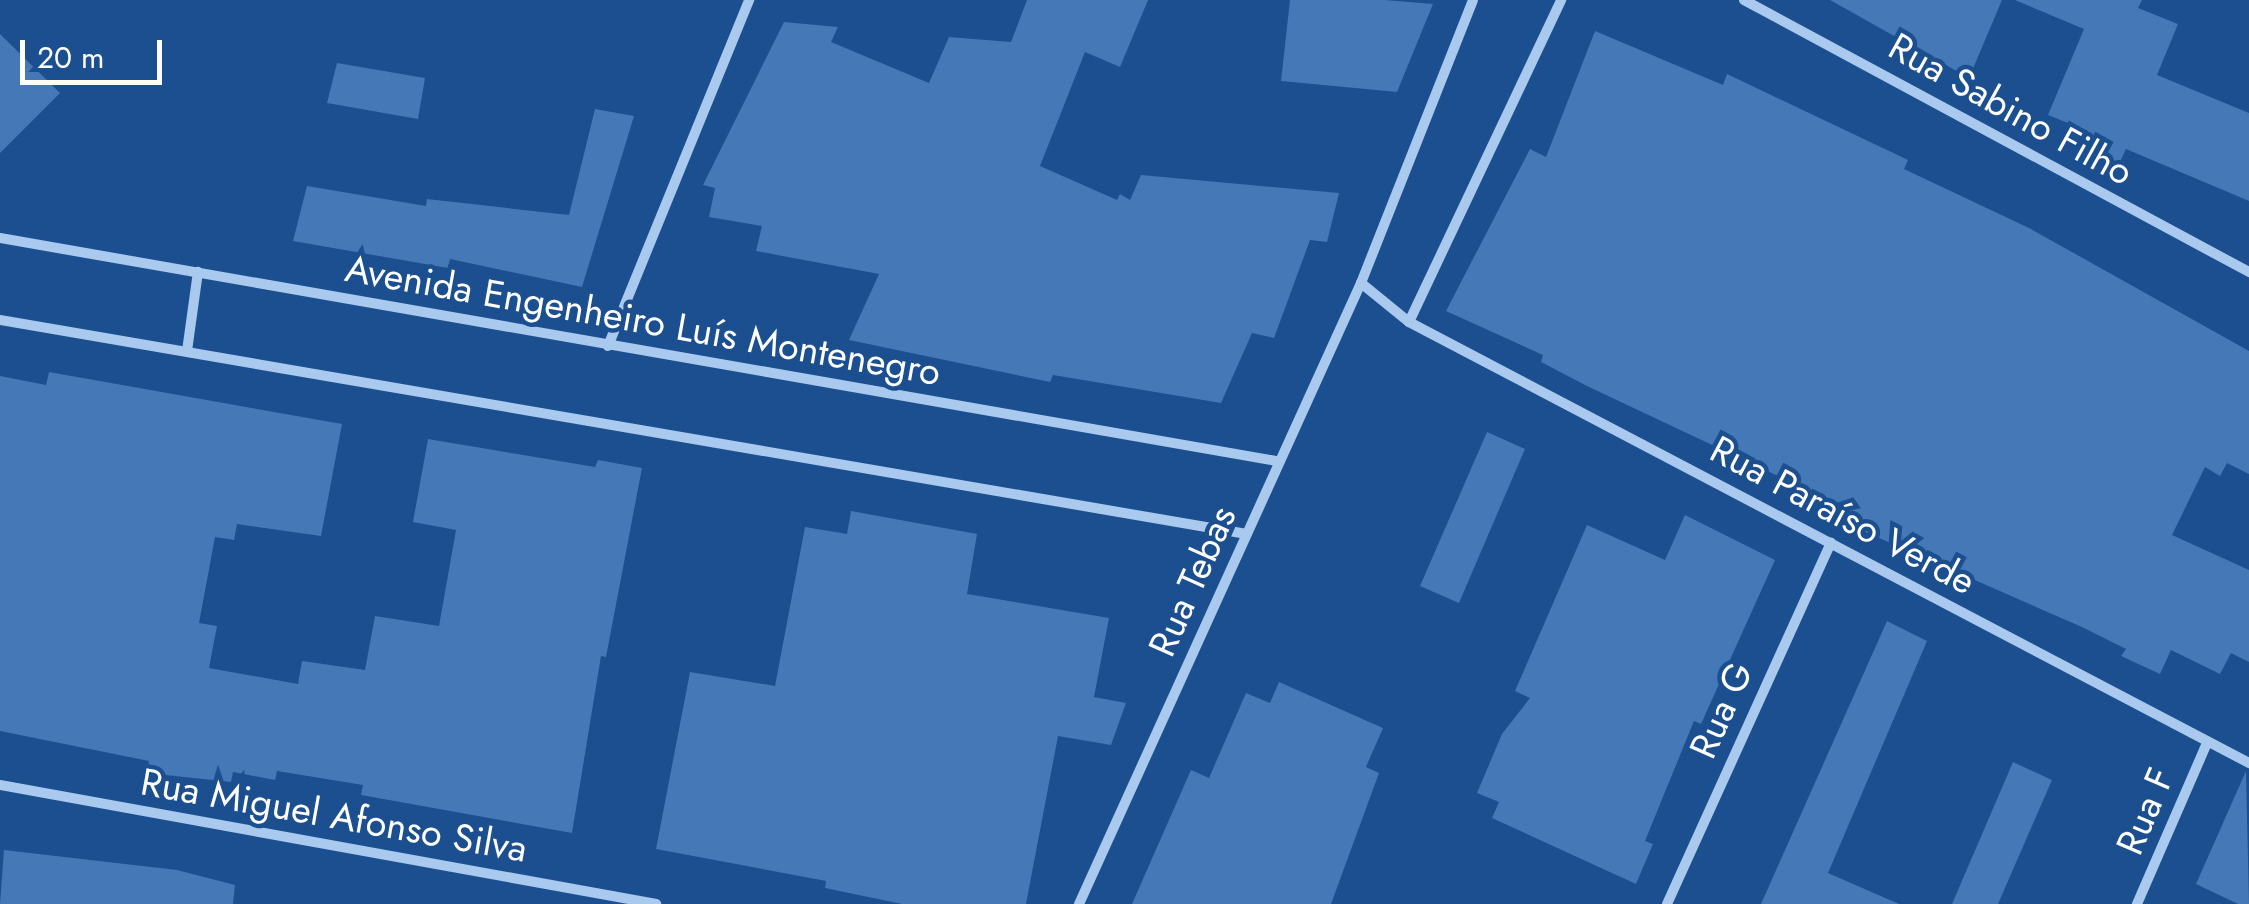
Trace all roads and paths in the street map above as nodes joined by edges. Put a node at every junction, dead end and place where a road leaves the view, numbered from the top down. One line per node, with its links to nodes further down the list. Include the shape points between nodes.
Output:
1 (750, 0): 11 (street)
2 (1473, 0): 8 (street, Rua Tebas)
3 (1561, 0): 10 (street)
4 (1744, 0): 7 (street, Rua Sabino Filho)
5 (0, 238): 6 (street, Avenida Engenheiro Luís Montenegro)
6 (198, 272): 11 (street, Avenida Engenheiro Luís Montenegro); 12 (street)
7 (2249, 272)
8 (1361, 283): 10 (street); 13 (street, Rua Tebas)
9 (0, 320): 12 (street)
10 (1409, 322): 15 (street, Rua Paraíso Verde)
11 (608, 346): 13 (street, Avenida Engenheiro Luís Montenegro)
12 (187, 351): 14 (street)
13 (1276, 461): 14 (street, Rua Tebas)
14 (1247, 534): 20 (street, Rua Tebas)
15 (1831, 542): 16 (street, Rua Paraíso Verde); 21 (street, Rua G)
16 (2208, 743): 17 (street, Rua Paraíso Verde); 22 (street, Rua F)
17 (2249, 763)
18 (0, 785): 19 (street, Rua Miguel Afonso Silva)
19 (656, 904)
20 (1079, 904)
21 (1666, 904)
22 (2137, 904)

